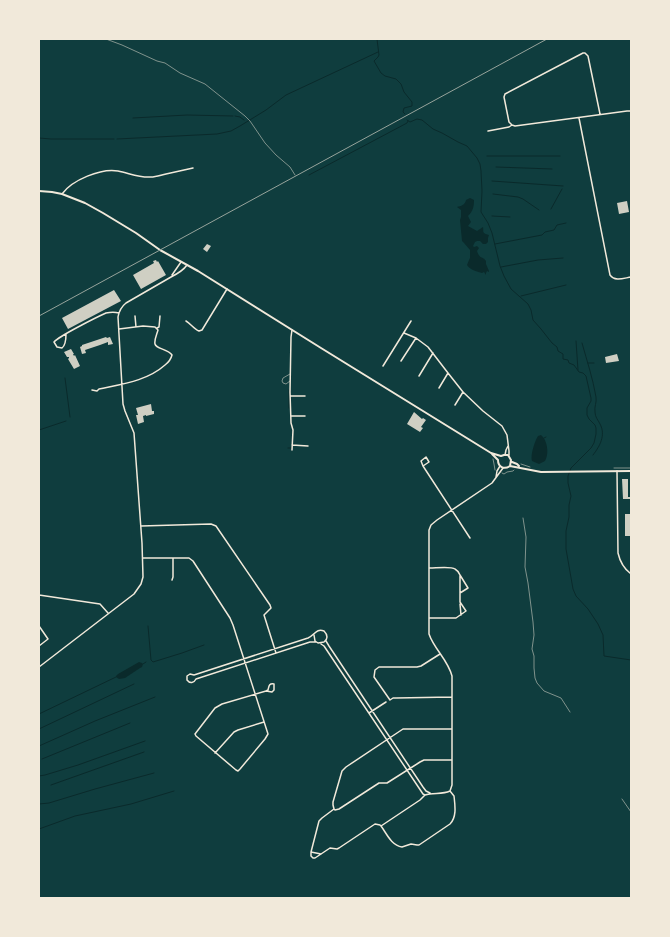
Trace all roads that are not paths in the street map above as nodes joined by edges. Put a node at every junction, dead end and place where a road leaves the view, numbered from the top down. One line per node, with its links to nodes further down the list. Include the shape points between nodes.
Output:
1 (631, 111): 2 (street)
2 (600, 114): 3 (street); 4 (street, via 589,59 585,53 506,93 504,97)
3 (579, 118): 4 (street); 12 (street, via 610,275 616,280)
4 (512, 125): 5 (street, via 509,128)
5 (488, 131)
6 (193, 168): 8 (street, via 152,178 118,171 104,171 77,181)
7 (39, 191): 8 (main road)
8 (62, 194): 9 (main road, via 103,213)
9 (182, 262): 10 (main road); 11 (street)
10 (187, 265): 11 (street); 13 (main road)
11 (171, 277): 14 (street, via 126,303 120,308)
12 (631, 277)
13 (227, 290): 17 (street, via 202,330 197,330); 22 (main road)
14 (119, 313): 21 (street); 24 (street, via 111,312 94,318)
15 (135, 316): 19 (street)
16 (160, 316): 20 (street)
17 (186, 321)
18 (411, 321): 23 (street)
19 (136, 327): 20 (street); 21 (street)
20 (157, 328): 33 (street, via 156,345 169,351 172,357 163,367 148,376)
21 (119, 329): 33 (street)
22 (292, 330): 29 (street); 46 (main road)
23 (404, 333): 25 (street); 28 (street)
24 (66, 334): 24 (street, via 64,346 57,347 55,340)
25 (416, 338): 26 (street); 27 (street)
26 (433, 353): 30 (street); 31 (street)
27 (401, 361)
28 (383, 366)
29 (291, 373): 32 (street); 32 (lane, via 283,378 282,382 286,384)
30 (448, 373): 34 (street); 36 (street)
31 (419, 376)
32 (291, 379): 37 (street)
33 (122, 384): 35 (street); 61 (street, via 124,406 134,433)
34 (439, 388)
35 (92, 390)
36 (463, 392): 39 (street); 44 (street, via 502,426 507,435)
37 (290, 396): 38 (street); 40 (street)
38 (305, 396)
39 (455, 405)
40 (291, 416): 41 (street); 42 (street)
41 (305, 416)
42 (292, 445): 43 (street); 45 (street)
43 (308, 446)
44 (508, 446): 47 (street); 49 (street)
45 (292, 450)
46 (491, 453): 48 (main road); 50 (main road)
47 (505, 455): 48 (main road); 49 (main road)
48 (501, 456): 50 (main road)
49 (509, 456): 51 (main road)
50 (498, 460): 53 (main road)
51 (512, 462): 54 (main road); 55 (main road)
52 (423, 466): 52 (street, via 429,462 427,457 421,461); 60 (street)
53 (500, 466): 56 (main road); 59 (street)
54 (510, 466): 55 (main road); 56 (main road)
55 (520, 467): 57 (main road, via 541,472)
56 (503, 468): 59 (street)
57 (617, 471): 58 (main road); 66 (street, via 618,553 621,564)
58 (631, 471)
59 (496, 477): 60 (street, via 492,483)
60 (452, 510): 62 (street); 65 (street, via 433,522 430,528)
61 (141, 526): 63 (street); 81 (street, via 216,526 270,605 264,615)
62 (470, 538)
63 (143, 558): 64 (street); 72 (street, via 139,587)
64 (173, 558): 68 (street); 84 (street, via 189,558 193,561 230,618)
65 (429, 568): 67 (street, via 452,568); 74 (street)
66 (631, 574)
67 (460, 575): 69 (street); 69 (street, via 468,588)
68 (172, 580)
69 (460, 593): 71 (street)
70 (39, 595): 72 (street, via 100,604)
71 (460, 602): 73 (street); 73 (street, via 466,611)
72 (108, 614): 86 (street)
73 (461, 615): 74 (street, via 456,618)
74 (429, 618): 83 (street, via 430,636)
75 (39, 626): 80 (street, via 48,639)
76 (314, 635): 77 (street, via 318,630 323,631); 78 (street); 81 (street)
77 (326, 640): 79 (street); 93 (street)
78 (316, 642): 79 (street); 82 (street)
79 (320, 644): 94 (street, via 324,646)
80 (39, 646)
81 (275, 649): 82 (street); 84 (street)
82 (276, 653): 85 (street)
83 (440, 654): 91 (street, via 451,670); 91 (street, via 417,667 377,668 374,677 389,700)
84 (244, 659): 85 (street); 87 (street)
85 (245, 663): 88 (street); 90 (street)
86 (39, 667)
87 (194, 675): 88 (street); 88 (street, via 189,674 187,680 192,683)
88 (196, 679)
89 (266, 691): 89 (street, via 270,684 274,684 273,692); 90 (street)
90 (255, 694): 95 (street); 99 (street, via 218,706 196,732 196,736)
91 (452, 698): 96 (street)
92 (386, 702): 93 (street)
93 (372, 712): 94 (street); 97 (street)
94 (369, 714): 98 (street)
95 (264, 722): 99 (street, via 234,732); 99 (street, via 267,736 238,771)
96 (452, 729): 97 (street, via 404,729); 100 (street)
97 (390, 738): 98 (street); 101 (street)
98 (387, 740): 102 (street); 106 (street, via 343,770 332,805)
99 (215, 753)
100 (452, 760): 101 (street, via 424,760); 103 (street)
101 (410, 768): 102 (street); 104 (street, via 425,790)
102 (407, 770): 105 (street); 106 (street, via 387,783 379,783 339,809)
103 (450, 791): 104 (street); 107 (street, via 454,796 453,820 419,845 395,845)
104 (431, 793): 105 (street)
105 (425, 795): 107 (street)
106 (334, 809): 108 (street, via 320,819)
107 (382, 826): 109 (street, via 372,825 339,848 330,848)
108 (311, 852): 109 (street); 109 (street, via 313,858)
109 (321, 854)

